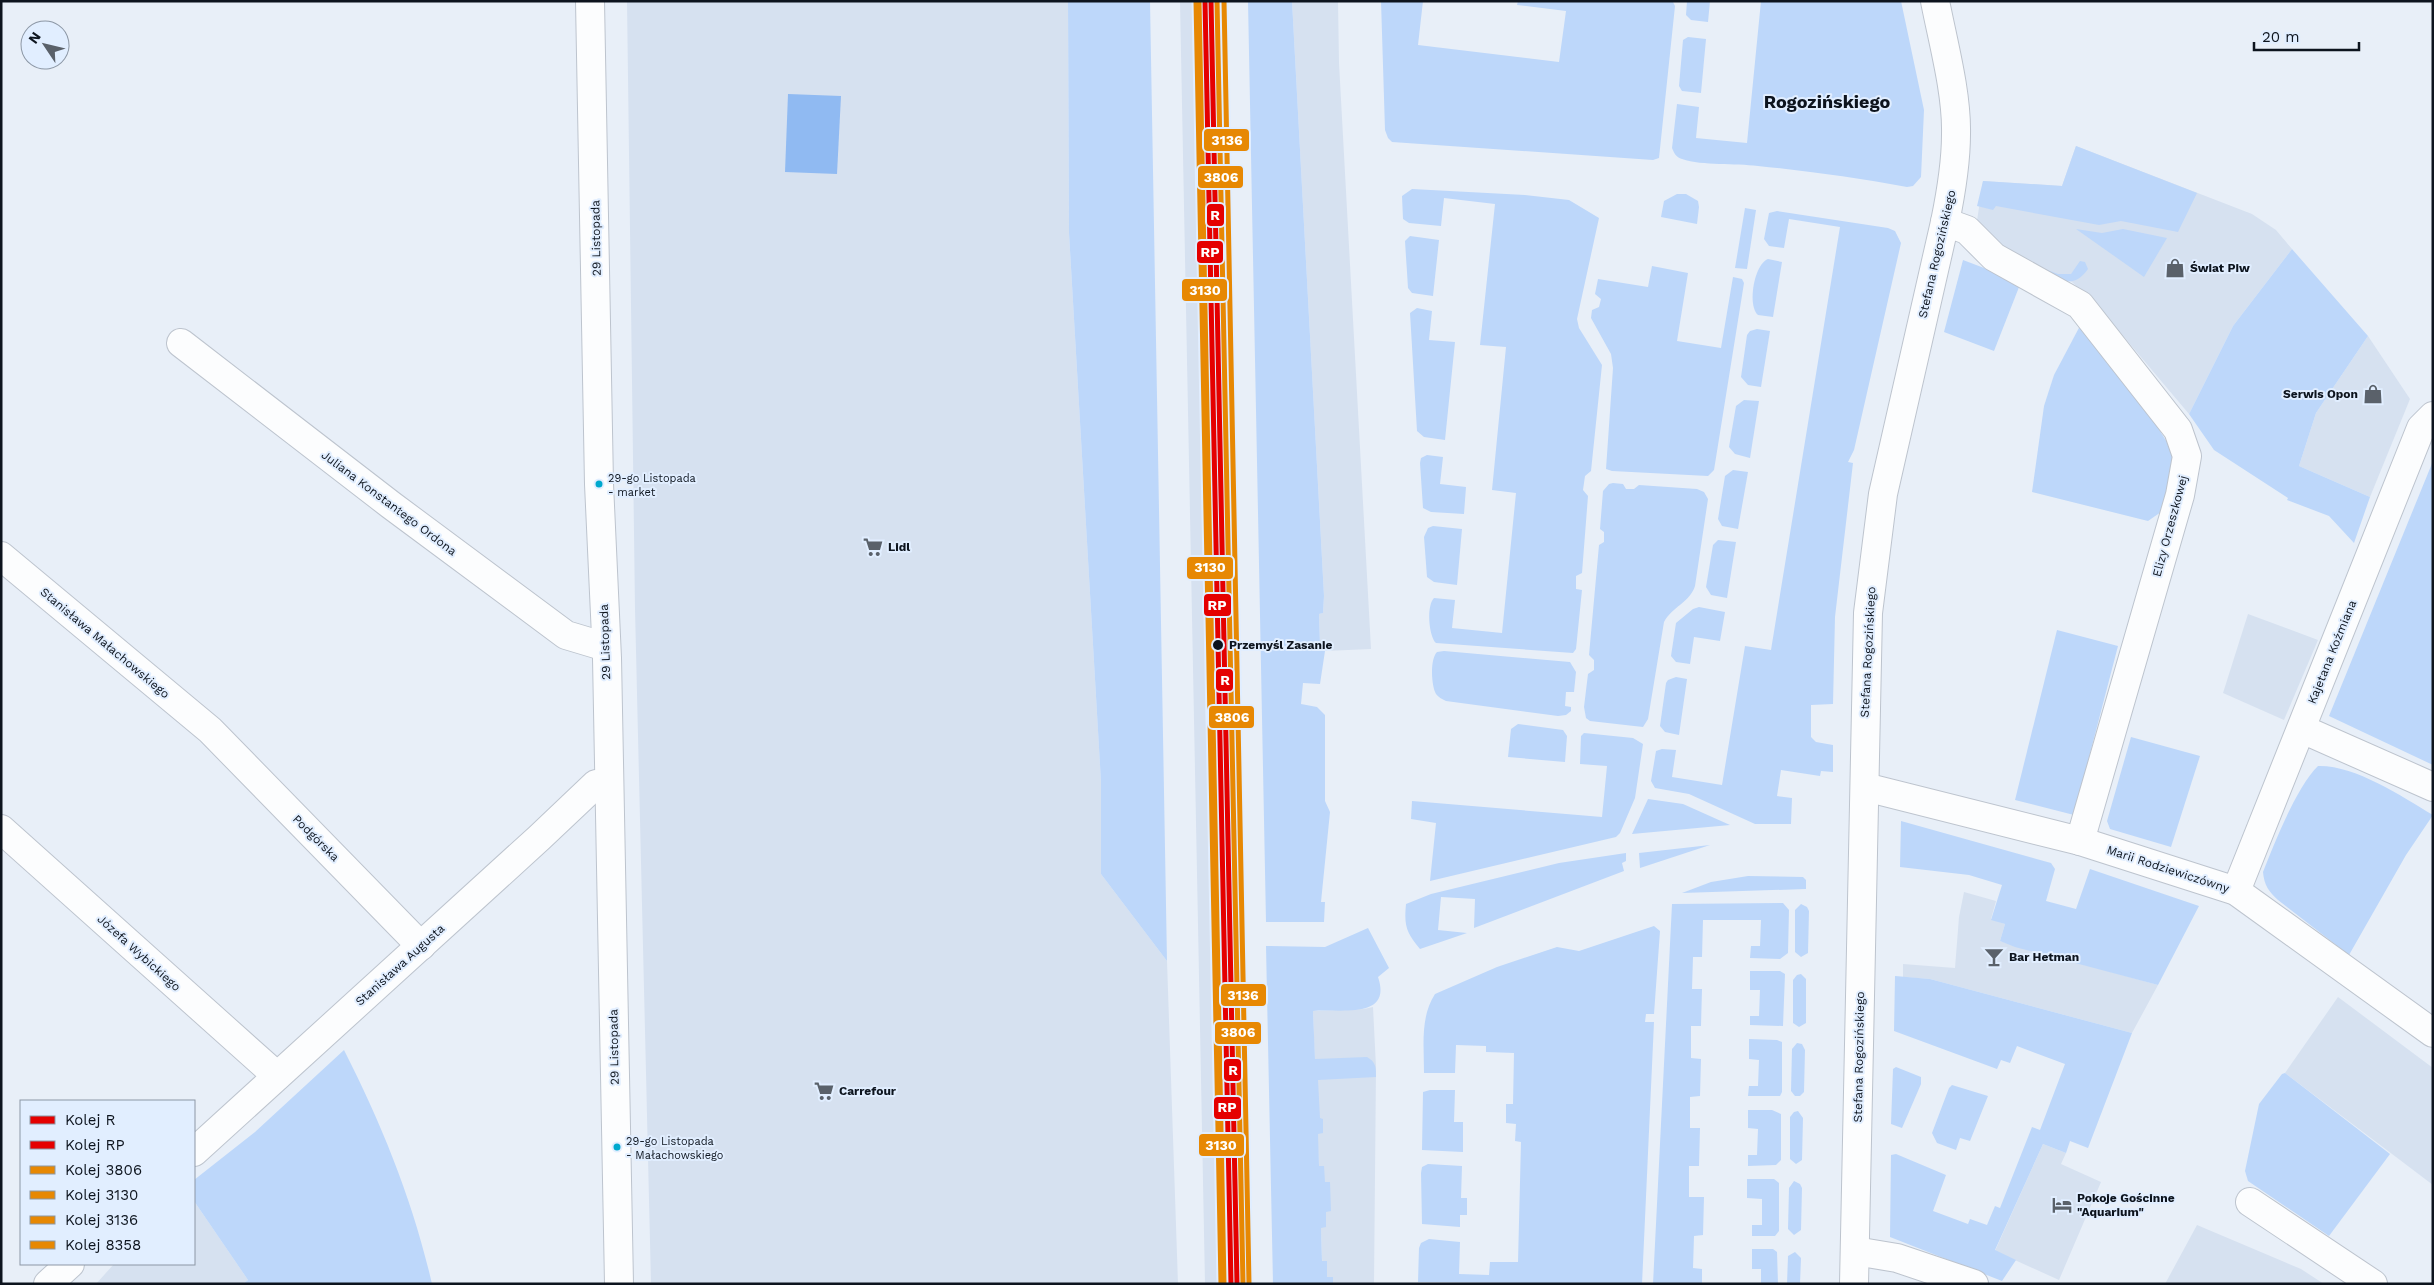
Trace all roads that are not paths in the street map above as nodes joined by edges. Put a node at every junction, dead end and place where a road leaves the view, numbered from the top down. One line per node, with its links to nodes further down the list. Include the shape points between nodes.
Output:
1 (590, 1): 7 (street, 29 Listopada, via 599,484)
2 (1935, 1): 3 (street, Stefana Rogozińskiego, via 1950,79 1956,133)
3 (1946, 222): 11 (street, Stefana Rogozińskiego, via 1883,494 1868,613); 14 (street, Elizy Orzeszkowej, via 1967,230 1994,257 2080,304 2178,430 2187,456 2180,495)
4 (181, 343): 7 (street, Juliana Konstantego Ordona, via 566,635)
5 (2433, 416): 8 (street, Kajetana Koźmiana, via 2421,428)
6 (1, 556): 9 (street, Stanisława Małachowskiego)
7 (606, 647): 10 (street, 29 Listopada)
8 (2302, 729): 12 (street); 15 (street, Kajetana Koźmiana)
9 (210, 730): 16 (street, Podgórska)
10 (608, 782): 16 (street, Stanisława Augusta, via 596,784); 24 (street, 29 Listopada)
11 (1865, 787): 14 (street, Marii Rodziewiczówny); 21 (street, Stefana Rogozińskiego)
12 (2433, 787)
13 (1, 830): 18 (street, Józefa Wybickiego)
14 (2080, 841): 15 (street, Marii Rodziewiczówny)
15 (2236, 891): 17 (street, Marii Rodziewiczówny)
16 (421, 946): 18 (street, Stanisława Augusta)
17 (2433, 1033)
18 (277, 1076): 19 (street, Stanisława Augusta)
19 (195, 1151)
20 (2250, 1202): 27 (street)
21 (1855, 1251): 25 (street, Stefana Rogozińskiego); 26 (street, via 1897,1258)
22 (69, 1265): 23 (street)
23 (48, 1284)
24 (619, 1284)
25 (1854, 1284)
26 (1974, 1284)
27 (2373, 1284)

